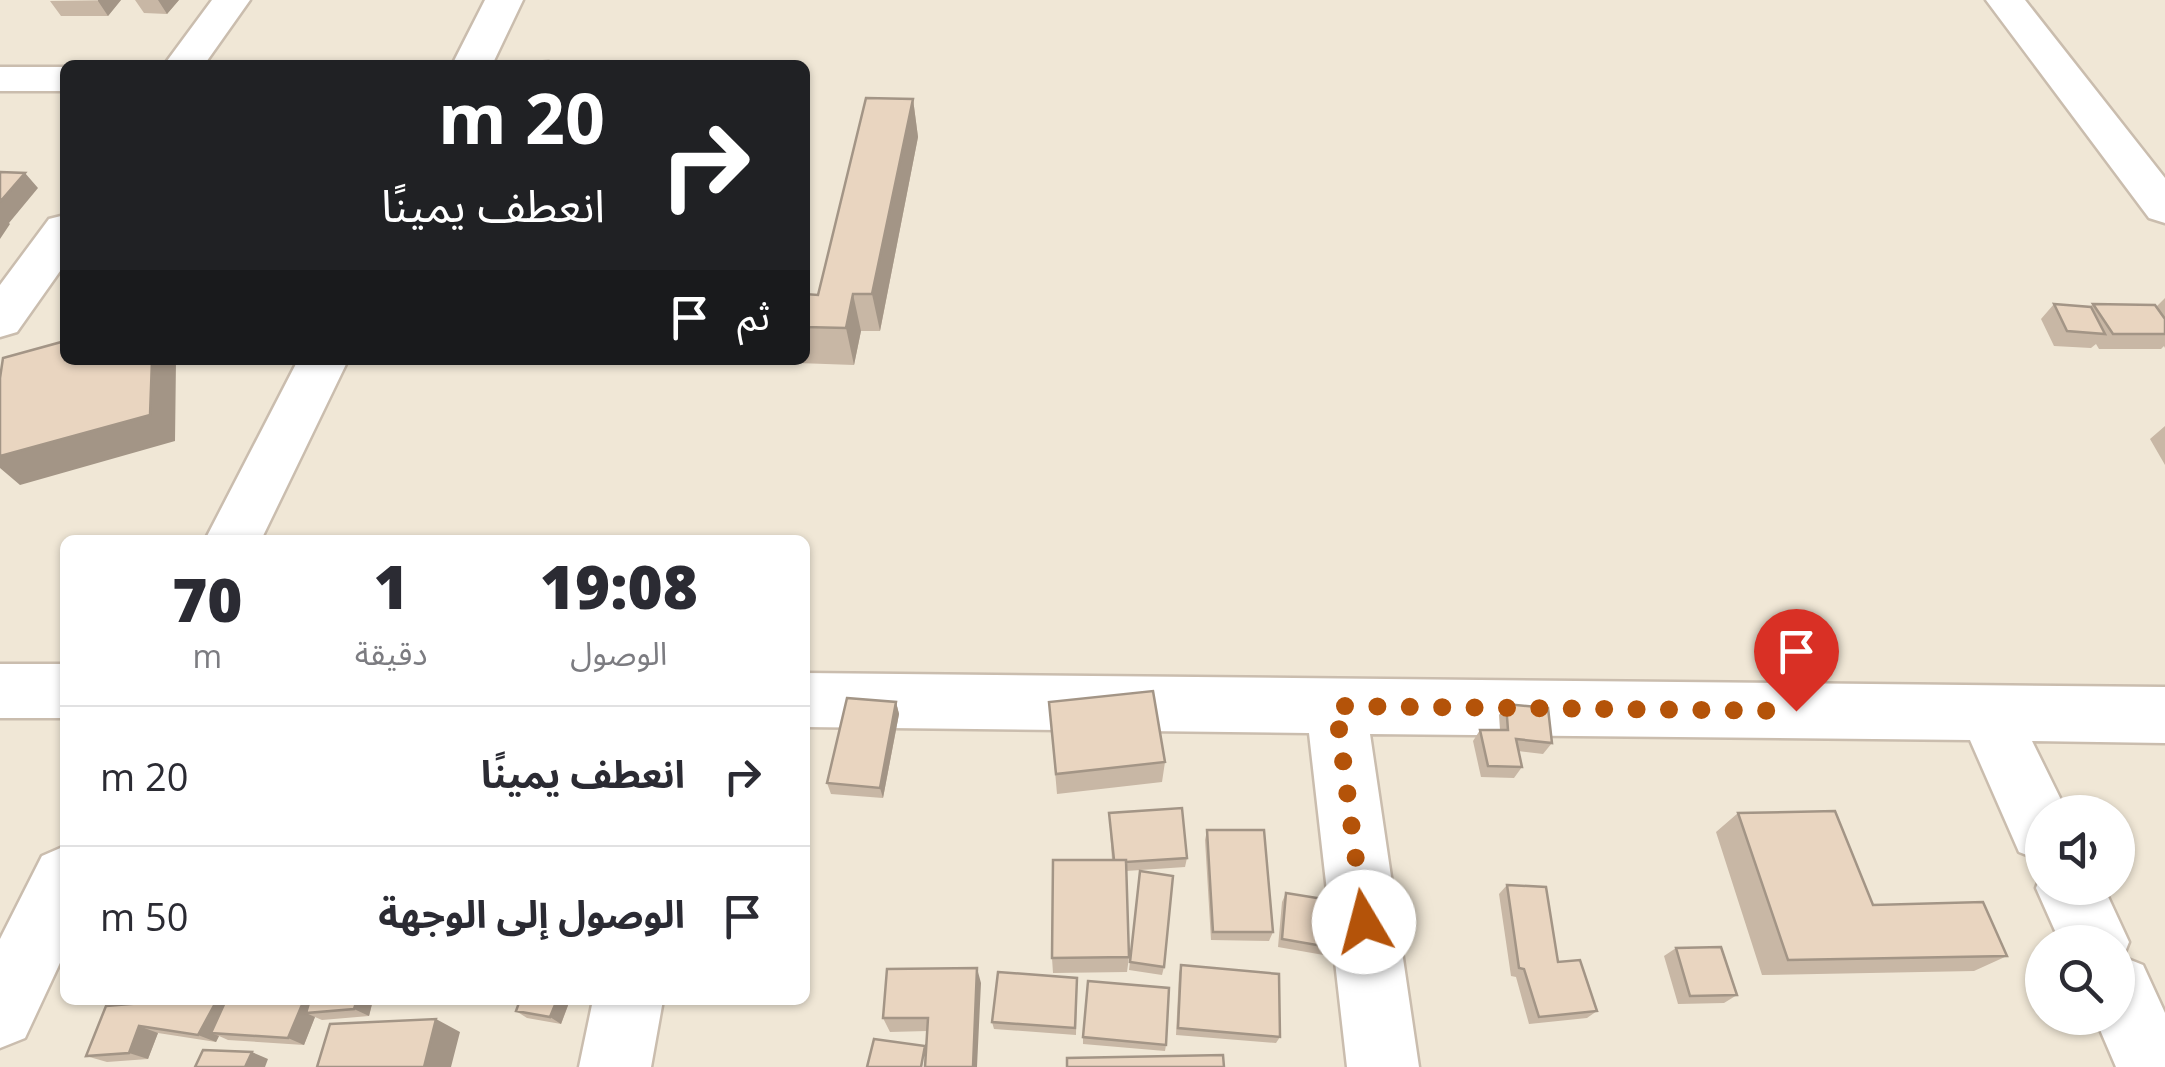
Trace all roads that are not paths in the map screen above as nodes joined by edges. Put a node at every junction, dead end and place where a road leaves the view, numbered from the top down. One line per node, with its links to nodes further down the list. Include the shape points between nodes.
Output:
1 (232, 0): 4 (street)
2 (504, 0): 5 (street)
3 (2005, 0): 8 (street)
4 (188, 60)
5 (474, 60)
6 (0, 79): 7 (street)
7 (60, 79)
8 (2165, 208)
9 (60, 237): 10 (street)
10 (0, 320)
11 (321, 365): 12 (street)
12 (236, 535)
13 (0, 691): 14 (street)
14 (60, 692)
15 (810, 700): 16 (street)
16 (1336, 706): 17 (street); 25 (street)
17 (1988, 713): 18 (street); 19 (street)
18 (2165, 715)
19 (2026, 795)
20 (60, 890): 22 (street)
21 (627, 1005): 24 (street)
22 (0, 1013)
23 (2135, 1026): 26 (street)
24 (614, 1067)
25 (1383, 1067)
26 (2154, 1067)

